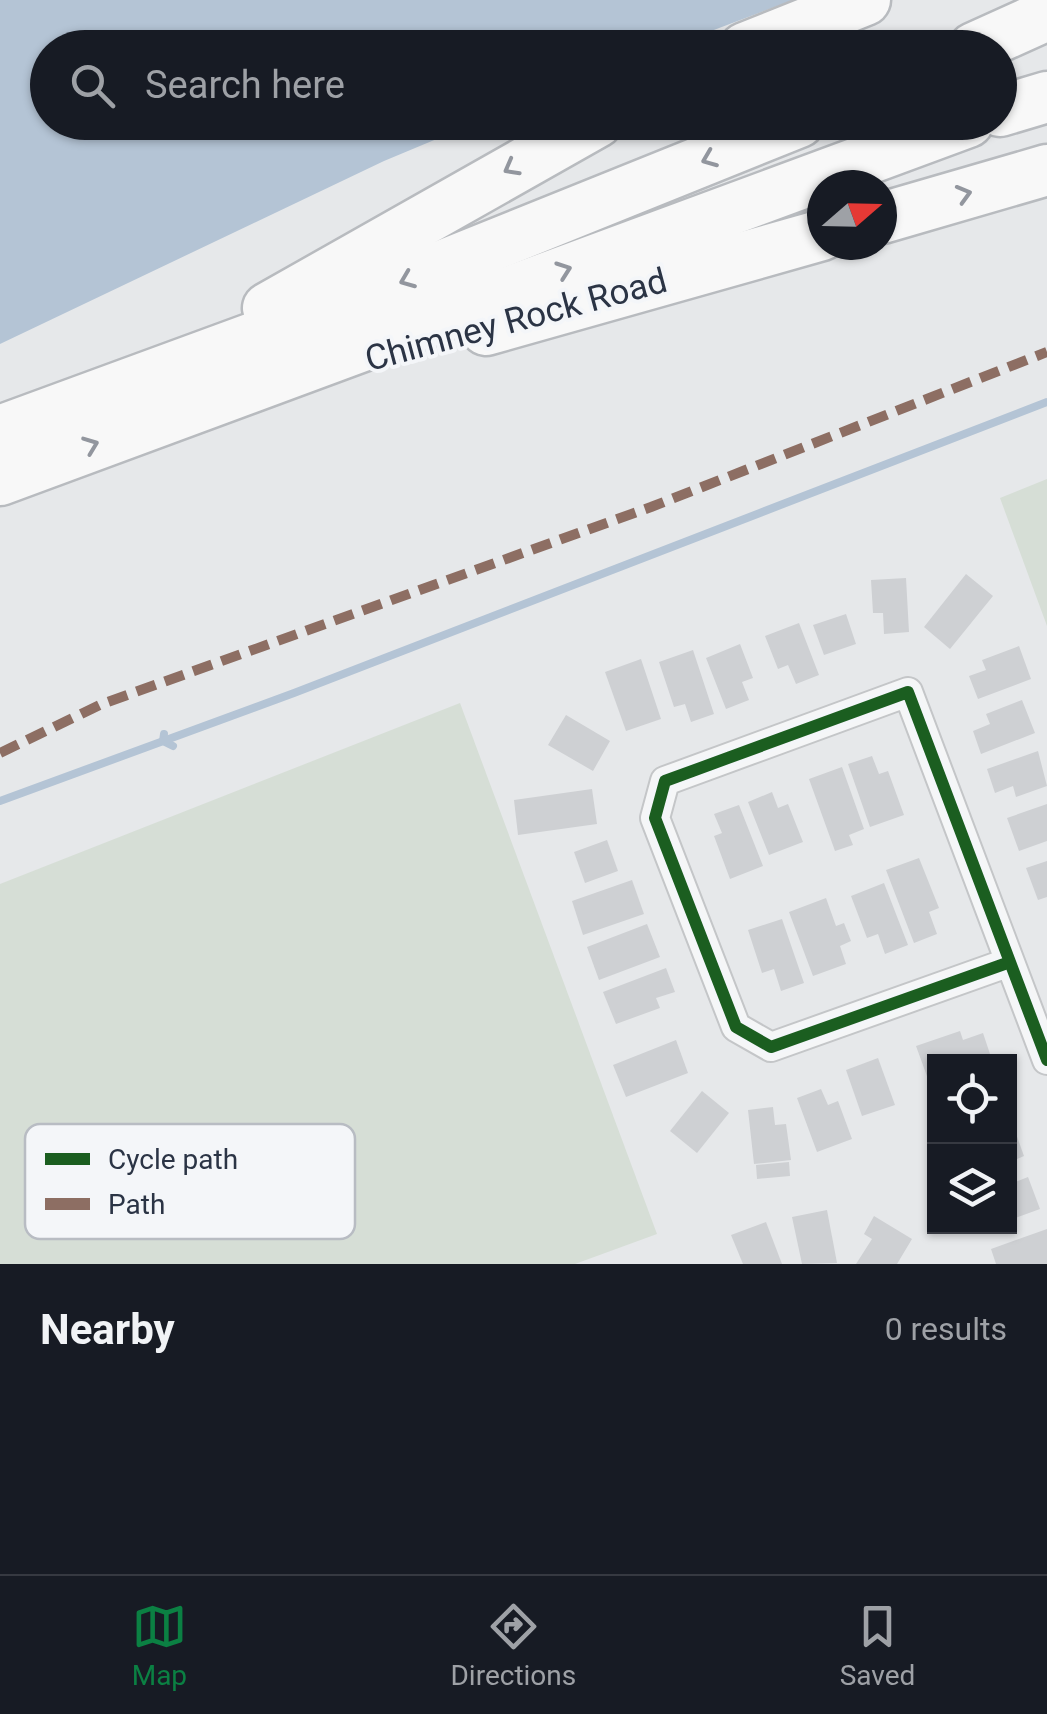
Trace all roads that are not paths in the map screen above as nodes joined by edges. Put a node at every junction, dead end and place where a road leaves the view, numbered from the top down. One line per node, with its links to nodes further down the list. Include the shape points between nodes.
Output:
1 (865, 0): 3 (highway)
2 (1047, 15): 4 (highway)
3 (790, 30)
4 (1014, 30)
5 (1047, 97): 6 (highway)
6 (1017, 107)
7 (565, 140): 13 (highway, one-way to 13)
8 (754, 140): 13 (highway, one-way to 13, via 362,298)
9 (919, 140): 14 (highway, one-way to 9)
10 (1047, 170): 11 (highway, one-way to 10)
11 (897, 214)
12 (807, 239): 14 (highway, Chimney Rock Road)
13 (156, 372): 15 (highway)
14 (209, 400): 16 (highway, one-way to 14)
15 (0, 431)
16 (0, 480)
17 (1010, 962): 17 (street, via 908,692 664,781 655,818 736,1027 772,1047); 18 (street)
18 (1047, 1060)

